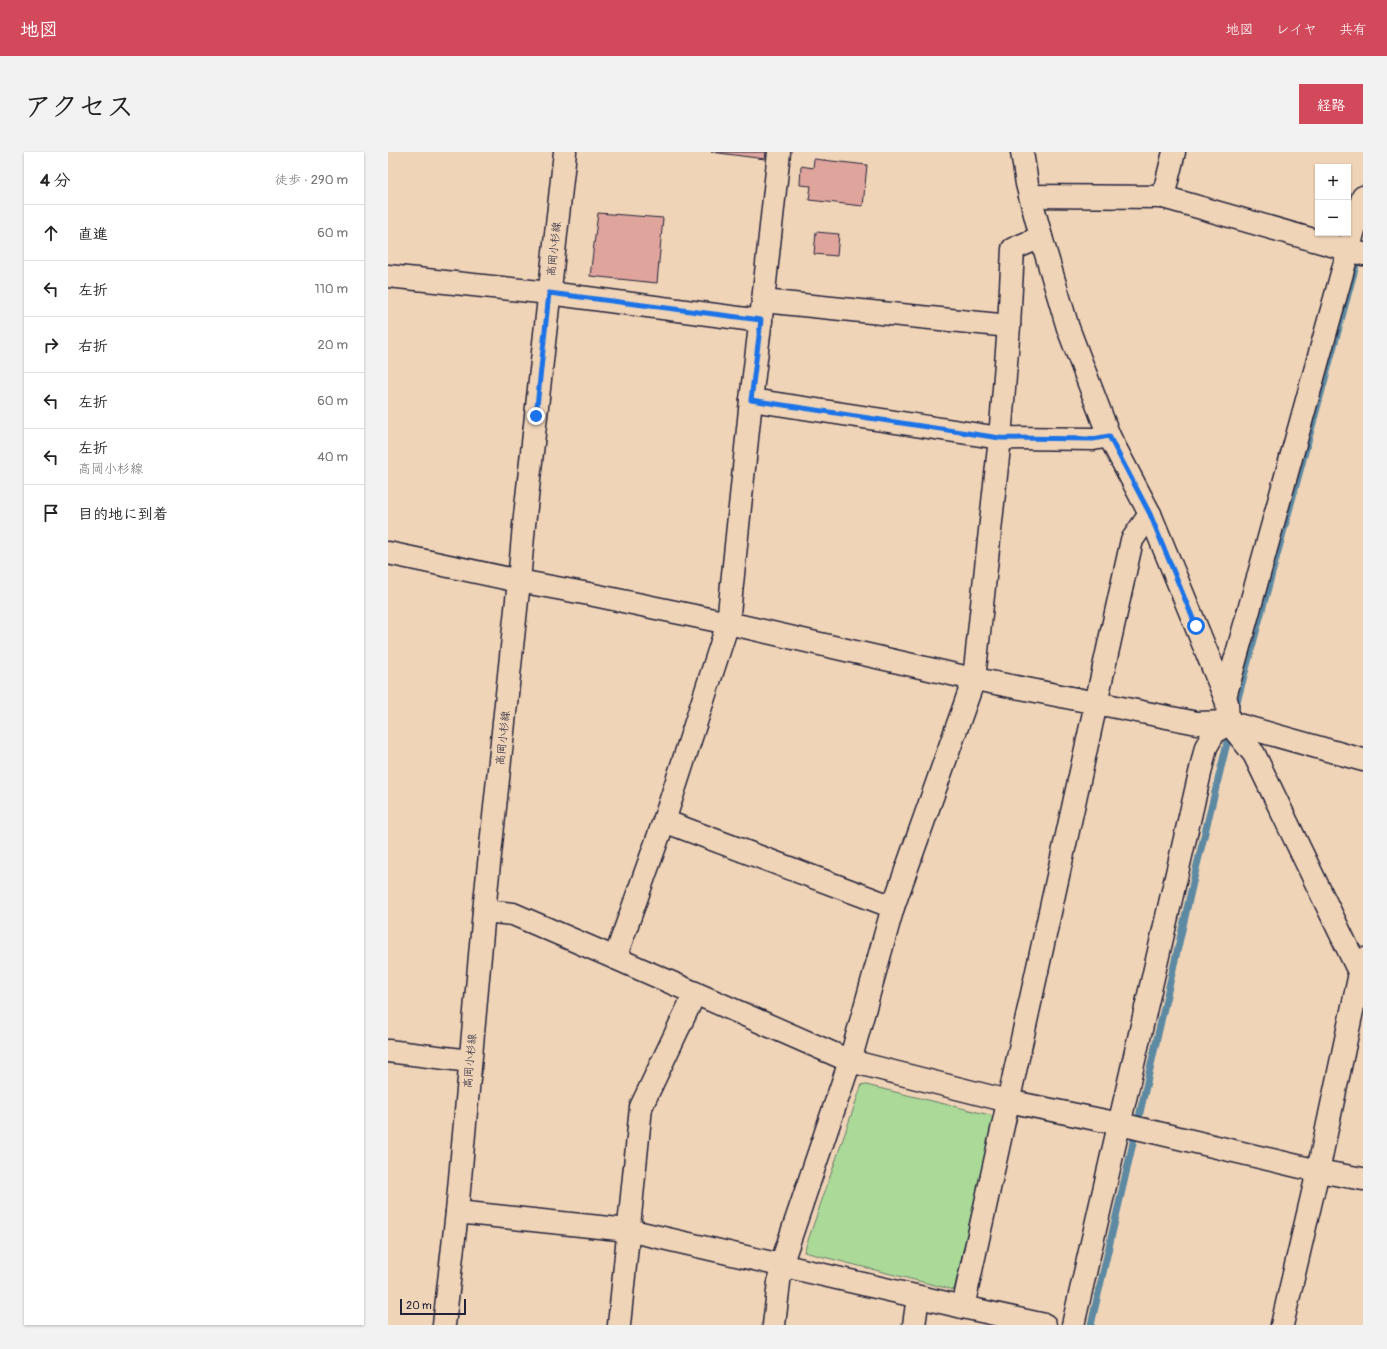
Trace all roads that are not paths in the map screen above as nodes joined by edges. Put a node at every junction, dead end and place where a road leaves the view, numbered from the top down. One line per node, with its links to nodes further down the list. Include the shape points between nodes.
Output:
1 (565, 152): 11 (street, 高岡小杉線)
2 (779, 152): 12 (street)
3 (1022, 152): 5 (street)
4 (1174, 152): 6 (street)
5 (1030, 196): 6 (street); 8 (street)
6 (1163, 197): 9 (street)
7 (1363, 197): 9 (street)
8 (1041, 237): 13 (street, via 1013,249); 15 (street, via 1068,328)
9 (1355, 252): 22 (street)
10 (388, 276): 11 (street)
11 (549, 293): 12 (street); 19 (street, 高岡小杉線)
12 (762, 311): 13 (street); 14 (street)
13 (1009, 326): 16 (street)
14 (751, 400): 16 (street); 20 (street)
15 (1109, 436): 16 (street, via 1093,439); 17 (street)
16 (1000, 438): 21 (street)
17 (1150, 514): 22 (street); 23 (street, via 1132,540)
18 (388, 553): 19 (street)
19 (519, 581): 20 (street); 28 (street, 高岡小杉線)
20 (728, 623): 21 (street); 26 (street)
21 (974, 679): 23 (street); 27 (street)
22 (1225, 697): 24 (street)
23 (1096, 703): 24 (street); 35 (street)
24 (1236, 728): 25 (street); 30 (street, via 1254,754); 36 (street, via 1214,733 1206,747)
25 (1363, 760)
26 (664, 821): 27 (street); 29 (street)
27 (893, 907): 34 (street)
28 (484, 911): 29 (street, via 513,914); 33 (street, 高岡小杉線)
29 (616, 958): 31 (street)
30 (1362, 970): 37 (street)
31 (695, 994): 34 (street); 40 (street, via 641,1107)
32 (388, 1051): 33 (street)
33 (470, 1060): 39 (street, 高岡小杉線)
34 (850, 1061): 35 (street); 41 (street)
35 (1008, 1101): 36 (street); 43 (street)
36 (1121, 1124): 37 (street); 49 (street)
37 (1318, 1171): 38 (street); 50 (street)
38 (1363, 1179)
39 (457, 1212): 40 (street); 44 (street, 高岡小杉線)
40 (628, 1230): 41 (street); 45 (street)
41 (781, 1265): 42 (street); 46 (street)
42 (918, 1297): 43 (street); 47 (street)
43 (963, 1307): 48 (street)
44 (444, 1325)
45 (619, 1325)
46 (774, 1325)
47 (914, 1325)
48 (1045, 1325)
49 (1072, 1325)
50 (1282, 1325)

